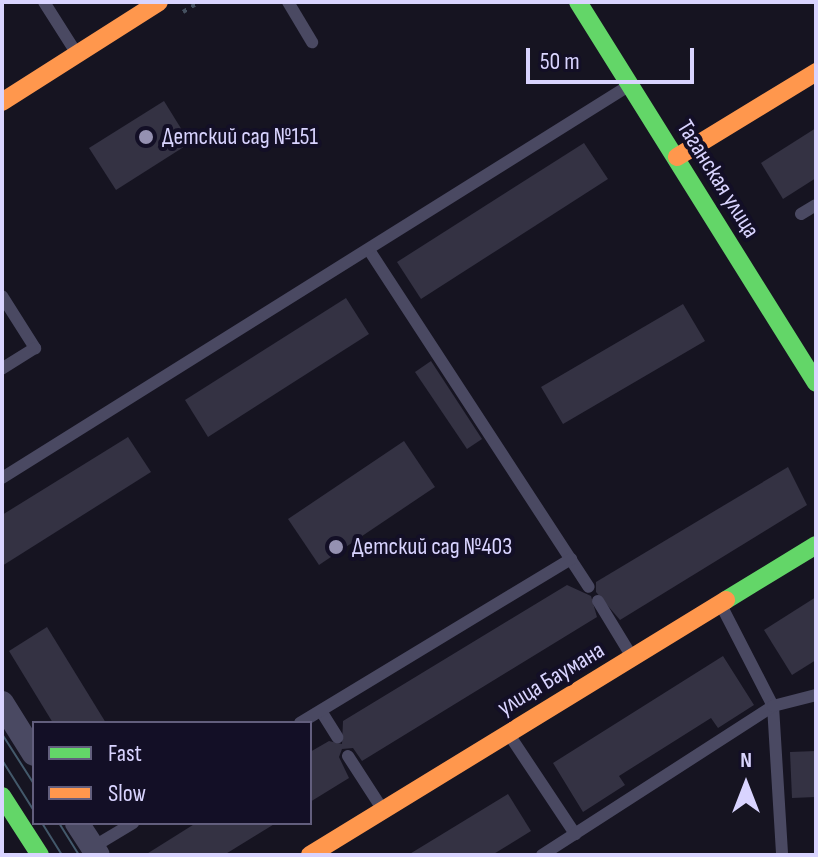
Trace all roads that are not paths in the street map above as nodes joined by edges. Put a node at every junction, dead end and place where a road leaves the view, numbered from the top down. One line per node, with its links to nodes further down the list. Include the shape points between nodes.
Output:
1 (44, 2): 6 (lane)
2 (159, 2): 6 (street)
3 (288, 2): 5 (lane)
4 (578, 2): 8 (street, Таганская улица)
5 (312, 42)
6 (77, 54): 9 (street)
7 (816, 72): 10 (street)
8 (630, 85): 10 (street, Таганская улица); 13 (lane)
9 (2, 102)
10 (677, 157): 16 (street, Таганская улица)
11 (816, 205): 12 (lane)
12 (801, 214)
13 (369, 250): 17 (lane); 19 (lane)
14 (2, 296): 15 (lane, via 35,348)
15 (2, 369)
16 (816, 383)
17 (2, 478)
18 (816, 545): 22 (street, улица Баумана)
19 (571, 559): 20 (lane); 27 (lane)
20 (589, 587)
21 (598, 601): 23 (lane)
22 (720, 602): 23 (street, улица Баумана); 26 (lane)
23 (633, 658): 29 (street, улица Баумана)
24 (816, 695): 26 (lane)
25 (2, 703): 31 (street)
26 (773, 706): 37 (lane); 42 (lane)
27 (321, 711): 28 (lane); 30 (lane)
28 (304, 721)
29 (508, 733): 34 (street, улица Баумана); 37 (lane)
30 (337, 737)
31 (32, 751)
32 (348, 756): 34 (lane)
33 (2, 796): 39 (street)
34 (383, 810): 40 (street, улица Баумана)
35 (78, 825): 38 (street)
36 (130, 825): 38 (lane)
37 (575, 834): 41 (lane)
38 (95, 851)
39 (36, 853)
40 (310, 855)
41 (542, 855)
42 (782, 855)

